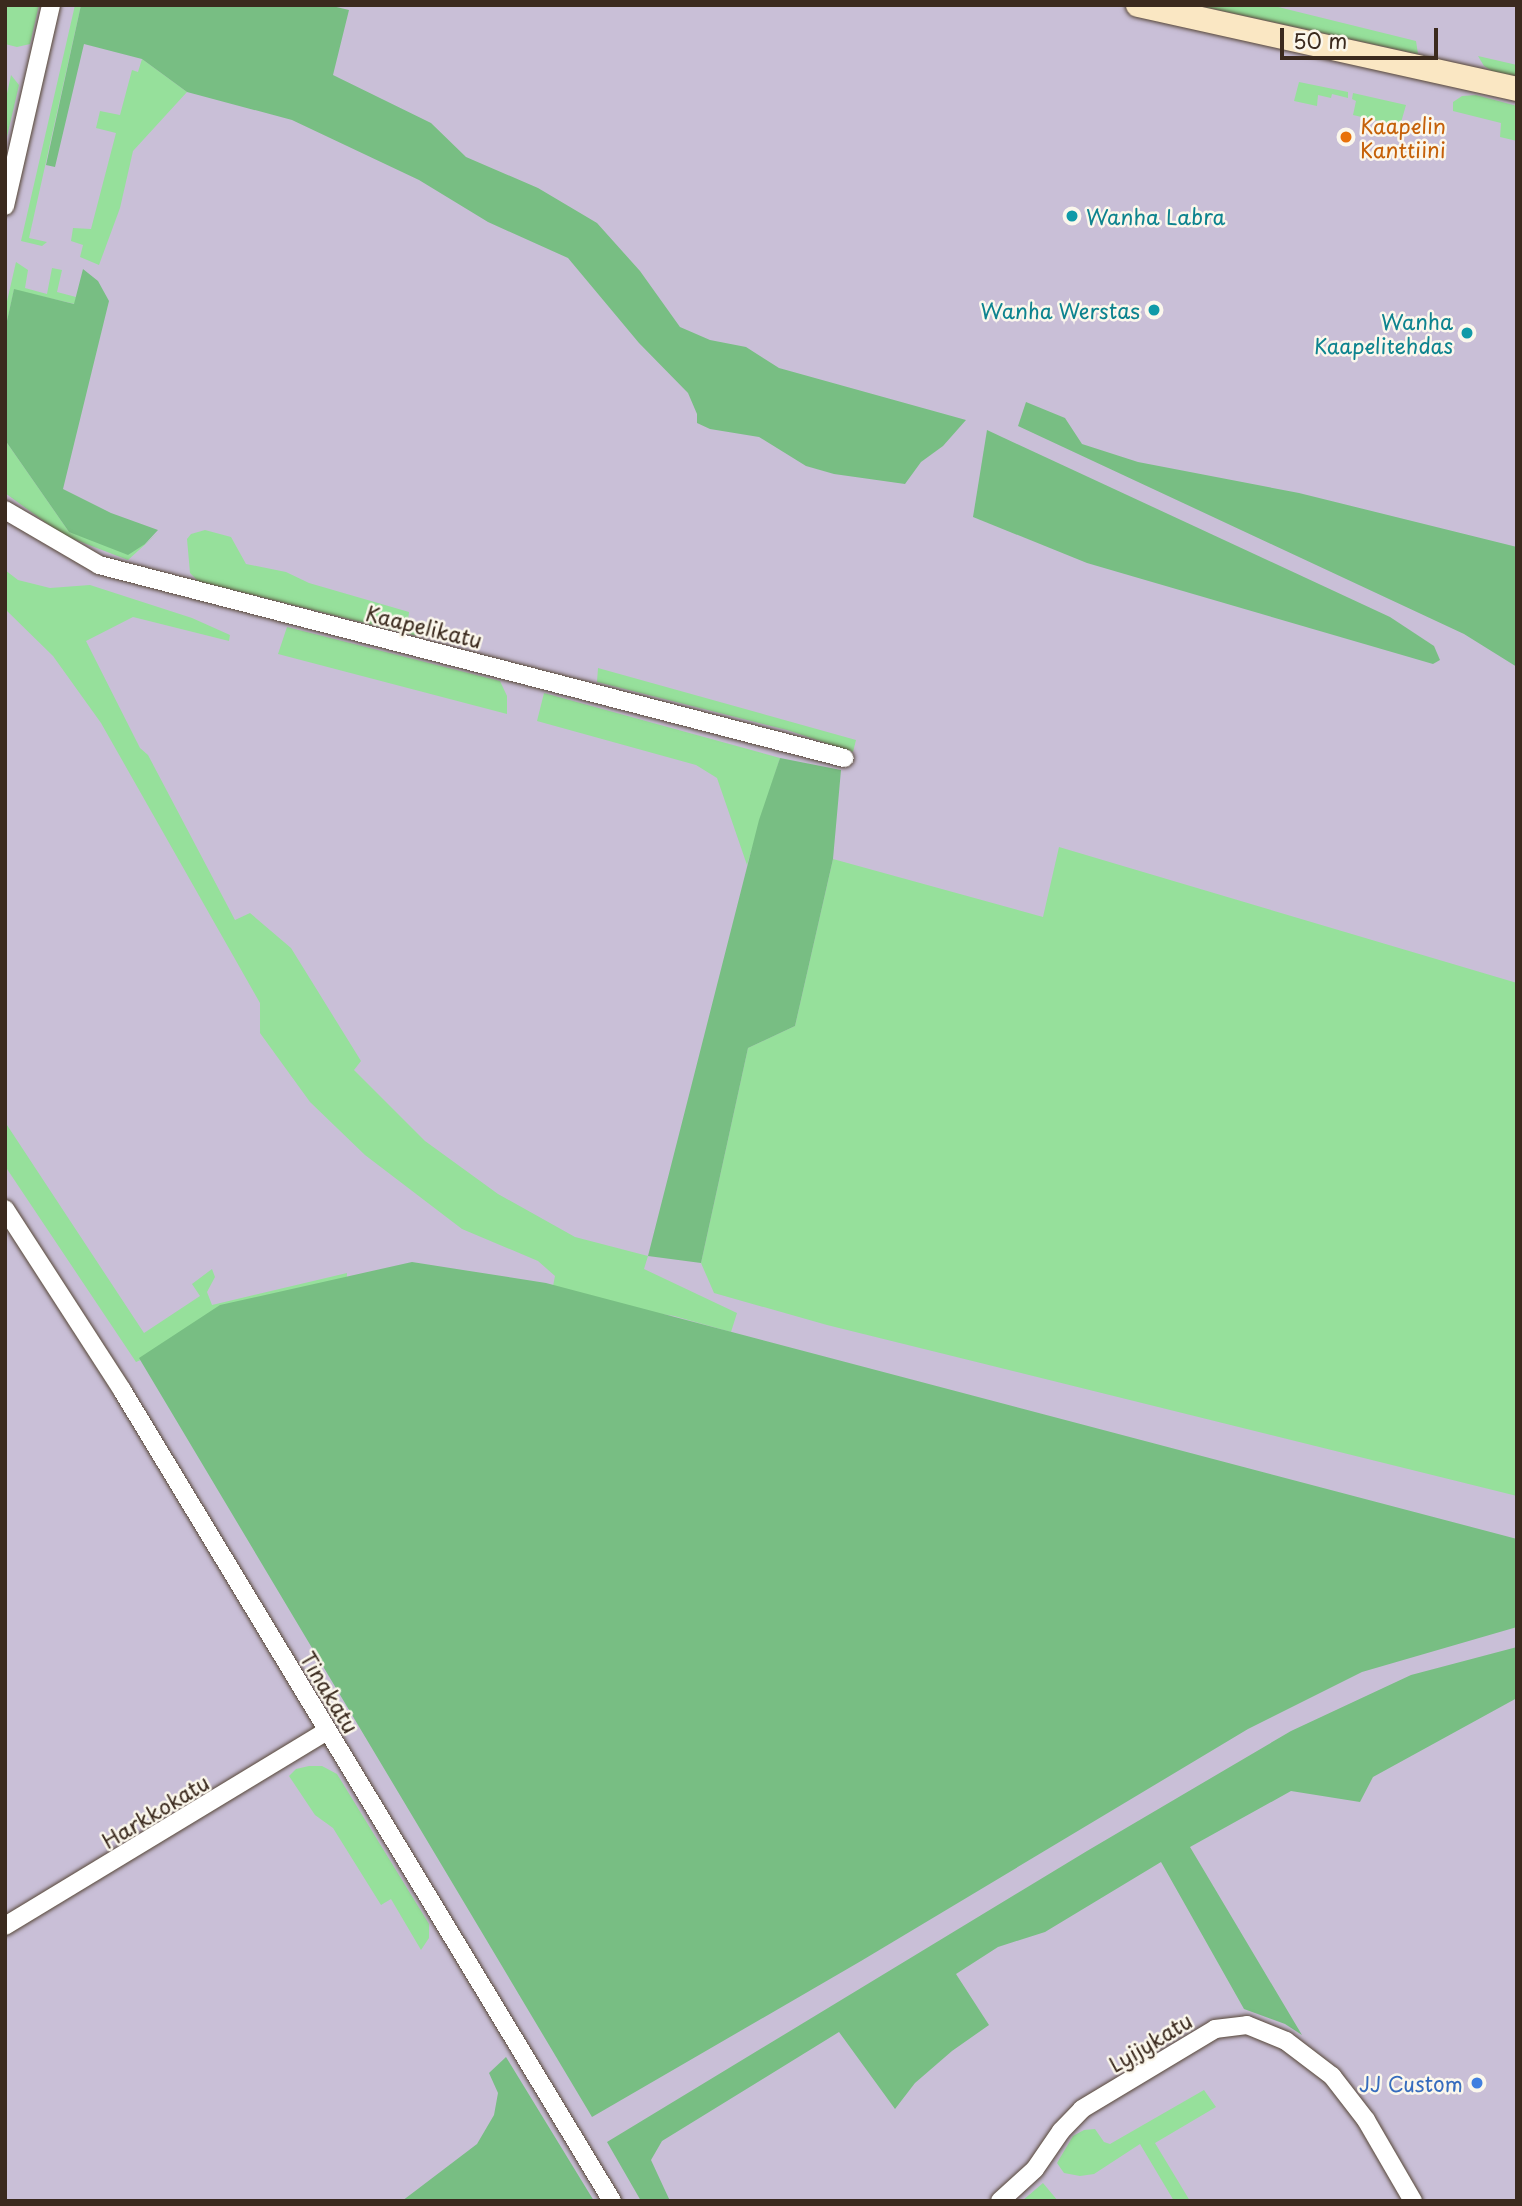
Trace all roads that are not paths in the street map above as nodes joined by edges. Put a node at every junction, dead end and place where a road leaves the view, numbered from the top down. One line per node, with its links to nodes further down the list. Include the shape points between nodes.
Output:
1 (51, 5): 4 (street)
2 (1138, 5): 3 (street)
3 (1517, 89)
4 (5, 206)
5 (5, 510): 6 (street, Kaapelikatu, via 99,565)
6 (844, 758)
7 (5, 1209): 8 (street, Tinakatu, via 116,1380)
8 (327, 1731): 9 (street, Harkkokatu); 10 (street, Tinakatu)
9 (5, 1926)
10 (612, 2201)
11 (1000, 2201): 12 (street, Lyijykatu, via 1035,2169 1082,2109 1215,2029 1247,2025 1286,2040 1332,2076 1366,2120)
12 (1413, 2201)

